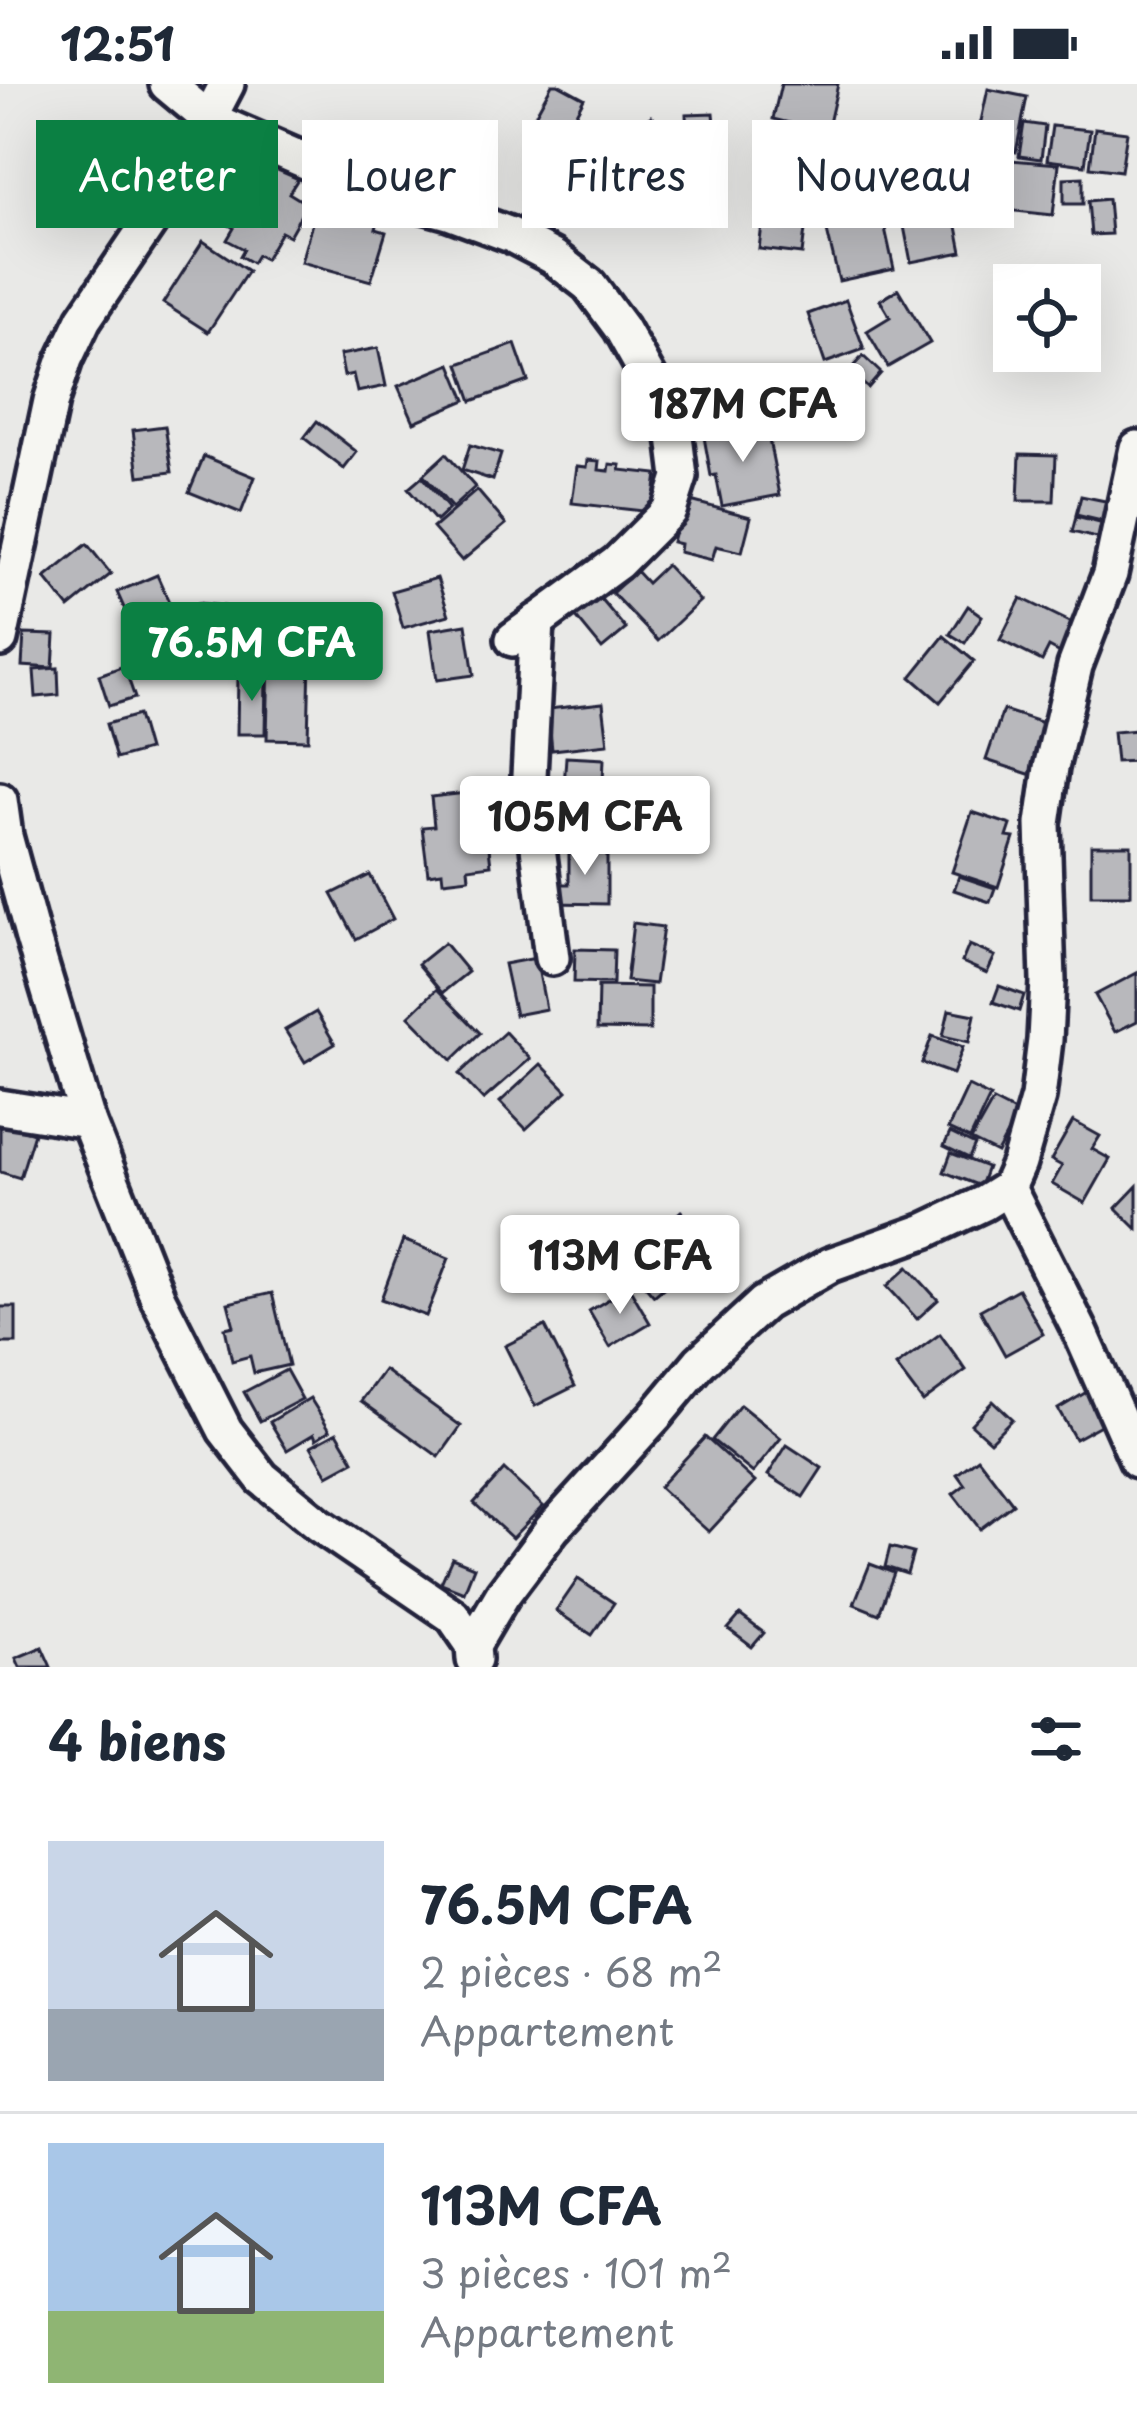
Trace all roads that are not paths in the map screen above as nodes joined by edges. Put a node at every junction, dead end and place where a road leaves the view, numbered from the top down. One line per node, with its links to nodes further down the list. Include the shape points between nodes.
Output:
1 (167, 84): 3 (street)
2 (226, 84): 3 (street)
3 (209, 119): 5 (street, via 65,359); 7 (street, via 553,257 589,285 655,387 675,436 680,478 669,511 616,563 525,630 530,776)
4 (1137, 448): 10 (street, via 1110,574 1051,768 1043,824 1045,1040 1038,1097)
5 (0, 640)
6 (0, 800): 9 (street)
7 (552, 958)
8 (0, 1107): 9 (street)
9 (88, 1120): 12 (street, via 158,1298 225,1430 262,1478 318,1524 453,1616)
10 (1008, 1188): 11 (street); 12 (street, via 925,1231 830,1265 764,1304 700,1362 552,1529 502,1594)
11 (1137, 1460)
12 (474, 1656)

